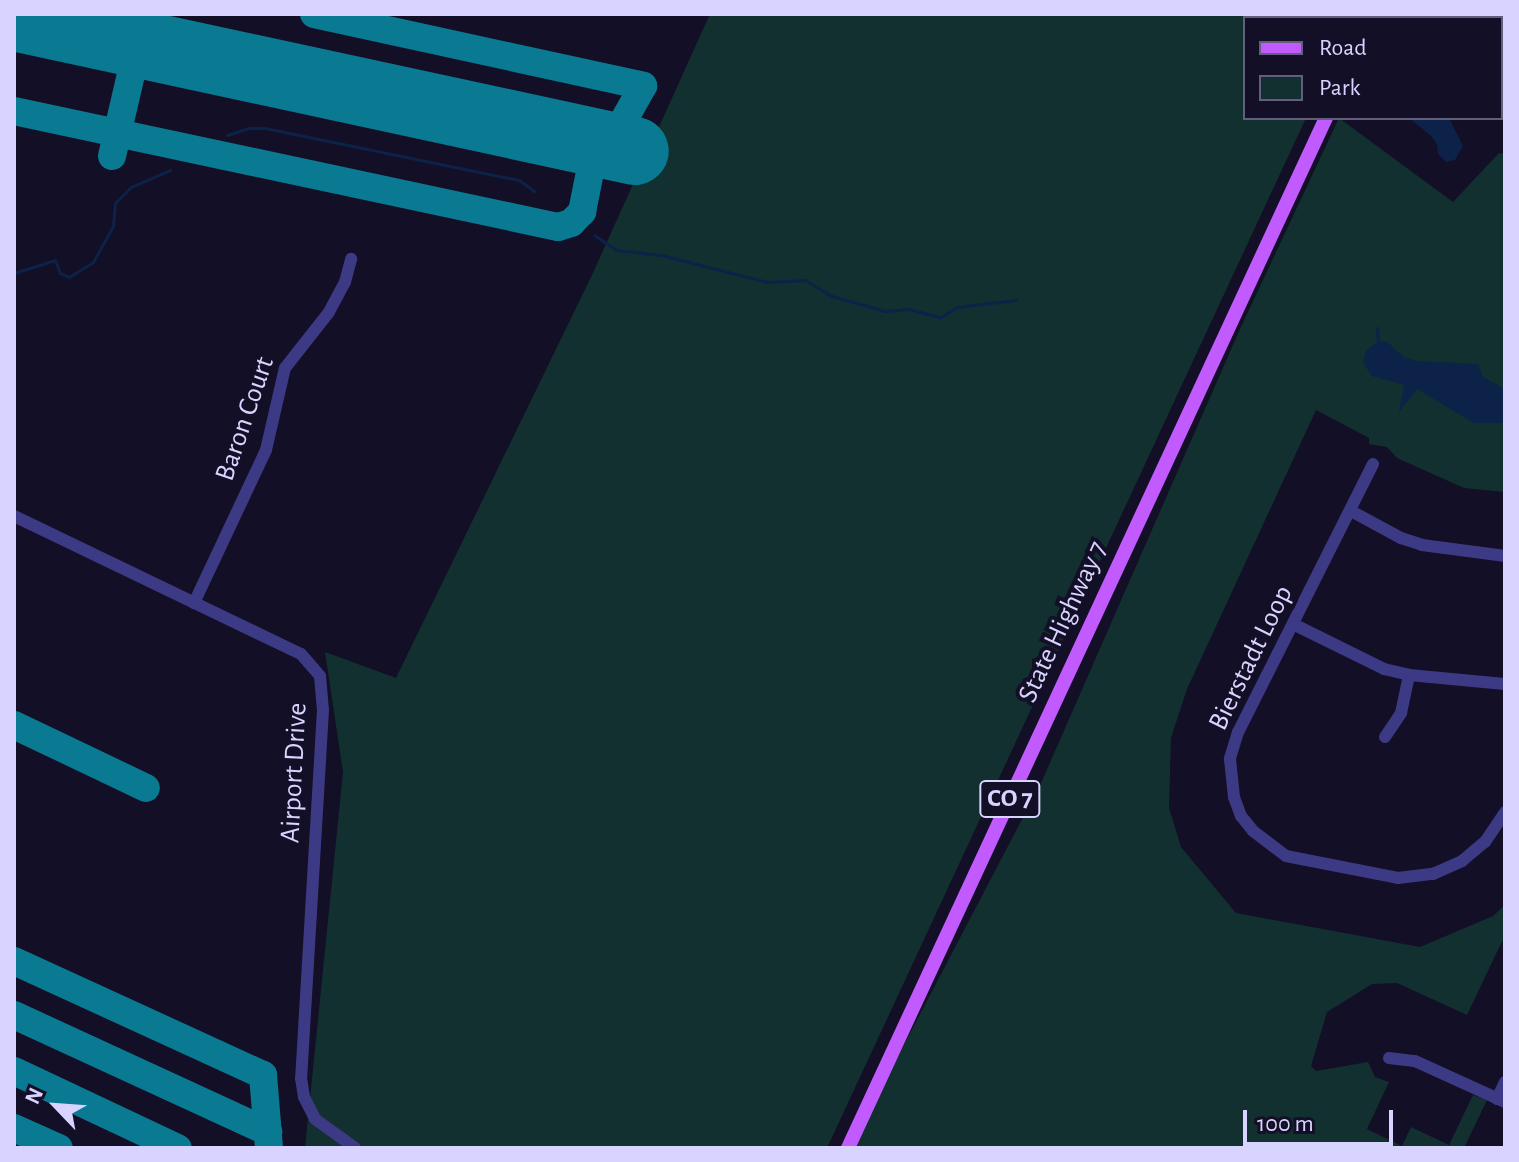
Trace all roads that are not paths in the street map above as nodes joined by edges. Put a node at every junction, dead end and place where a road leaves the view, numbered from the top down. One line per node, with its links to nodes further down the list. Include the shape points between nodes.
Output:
1 (1325, 120): 17 (main road, State Highway 7 / CO 7)
2 (351, 259): 7 (street, Baron Court, via 329,312 285,368 266,450)
3 (1373, 464): 4 (street, Bierstadt Loop)
4 (1351, 511): 6 (street, via 1422,545); 8 (street, Bierstadt Loop)
5 (14, 516): 7 (street, Airport Drive)
6 (1505, 556)
7 (194, 603): 16 (street, Airport Drive, via 301,654 320,676 323,710 301,1078 315,1119)
8 (1293, 624): 9 (street, via 1364,660); 12 (street, Bierstadt Loop, via 1238,732 1230,759 1230,783 1241,816 1270,847 1286,856 1398,878 1433,874 1465,859)
9 (1409, 675): 10 (street); 11 (street, via 1401,713)
10 (1505, 684)
11 (1385, 737)
12 (1505, 813)
13 (1389, 1058): 15 (street, via 1415,1061)
14 (1505, 1082): 15 (street)
15 (1501, 1100)
16 (355, 1148)
17 (848, 1148)

